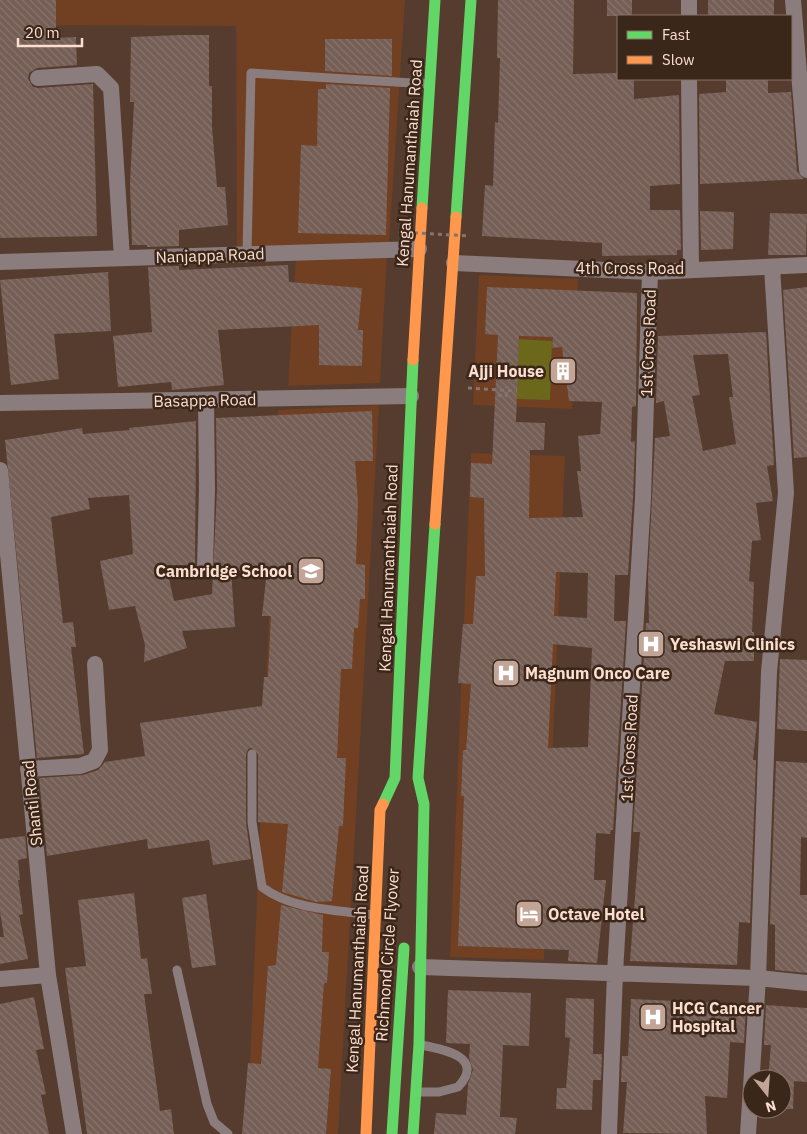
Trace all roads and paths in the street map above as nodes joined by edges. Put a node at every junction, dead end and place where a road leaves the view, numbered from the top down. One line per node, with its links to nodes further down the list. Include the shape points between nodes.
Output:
1 (435, 0): 8 (main road, Kengal Hanumanthaiah Road)
2 (471, 0): 16 (main road)
3 (689, 0): 5 (street)
4 (793, 0): 9 (street)
5 (689, 15)
6 (38, 78): 14 (street, via 97,74 110,88)
7 (689, 80): 19 (street)
8 (431, 84): 12 (main road, Kengal Hanumanthaiah Road); 13 (lane, via 251,73)
9 (807, 170)
10 (398, 232): 11 (path, bridge)
11 (470, 236)
12 (419, 249): 13 (street, Nanjappa Road); 27 (main road, Kengal Hanumanthaiah Road)
13 (247, 253): 14 (street, Nanjappa Road)
14 (122, 258): 15 (street, Nanjappa Road)
15 (0, 262)
16 (454, 263): 20 (street, 4th Cross Road); 39 (main road)
17 (807, 265): 18 (street, 4th Cross Road)
18 (772, 267): 19 (street, 4th Cross Road); 48 (street, via 786,493 769,672)
19 (691, 269): 20 (street, 4th Cross Road)
20 (650, 272): 46 (street, 1st Cross Road, via 643,498)
21 (507, 387): 26 (path)
22 (467, 388): 23 (path)
23 (498, 389): 24 (path); 26 (path, via 498,394)
24 (517, 391)
25 (498, 395): 26 (path)
26 (507, 395)
27 (411, 396): 28 (street, Basappa Road); 38 (main road, Kengal Hanumanthaiah Road)
28 (206, 400): 29 (street, Basappa Road); 32 (street)
29 (0, 403)
30 (0, 470): 31 (street, Shanti Road)
31 (3, 543): 34 (street, Shanti Road)
32 (204, 567)
33 (0, 580): 34 (street)
34 (12, 599): 37 (street, Shanti Road)
35 (95, 664): 37 (street, via 100,750 94,761 80,766)
36 (252, 754): 42 (lane, via 252,822 262,886 274,896 294,904)
37 (28, 769): 47 (street, Shanti Road)
38 (395, 778): 40 (main road); 42 (main road, Kengal Hanumanthaiah Road, via 380,810)
39 (418, 778): 41 (main road); 44 (main road, via 424,804)
40 (397, 798)
41 (411, 835)
42 (376, 916): 57 (main road, Kengal Hanumanthaiah Road)
43 (405, 935): 58 (main road, Richmond Circle Flyover)
44 (420, 967): 46 (street); 52 (main road)
45 (177, 970): 56 (lane, via 207,1104 214,1122)
46 (615, 973): 48 (street); 60 (street, 1st Cross Road)
47 (48, 975): 49 (street); 55 (street, Shanti Road)
48 (758, 978): 50 (street); 61 (street)
49 (0, 979)
50 (807, 983)
51 (387, 1020): 53 (main road, Richmond Circle Flyover)
52 (419, 1044): 54 (main road); 54 (lane, via 460,1056 466,1074 458,1087 440,1092)
53 (384, 1078)
54 (416, 1092): 59 (main road)
55 (74, 1134)
56 (228, 1134)
57 (366, 1134)
58 (392, 1134)
59 (413, 1134)
60 (609, 1134)
61 (748, 1134)

